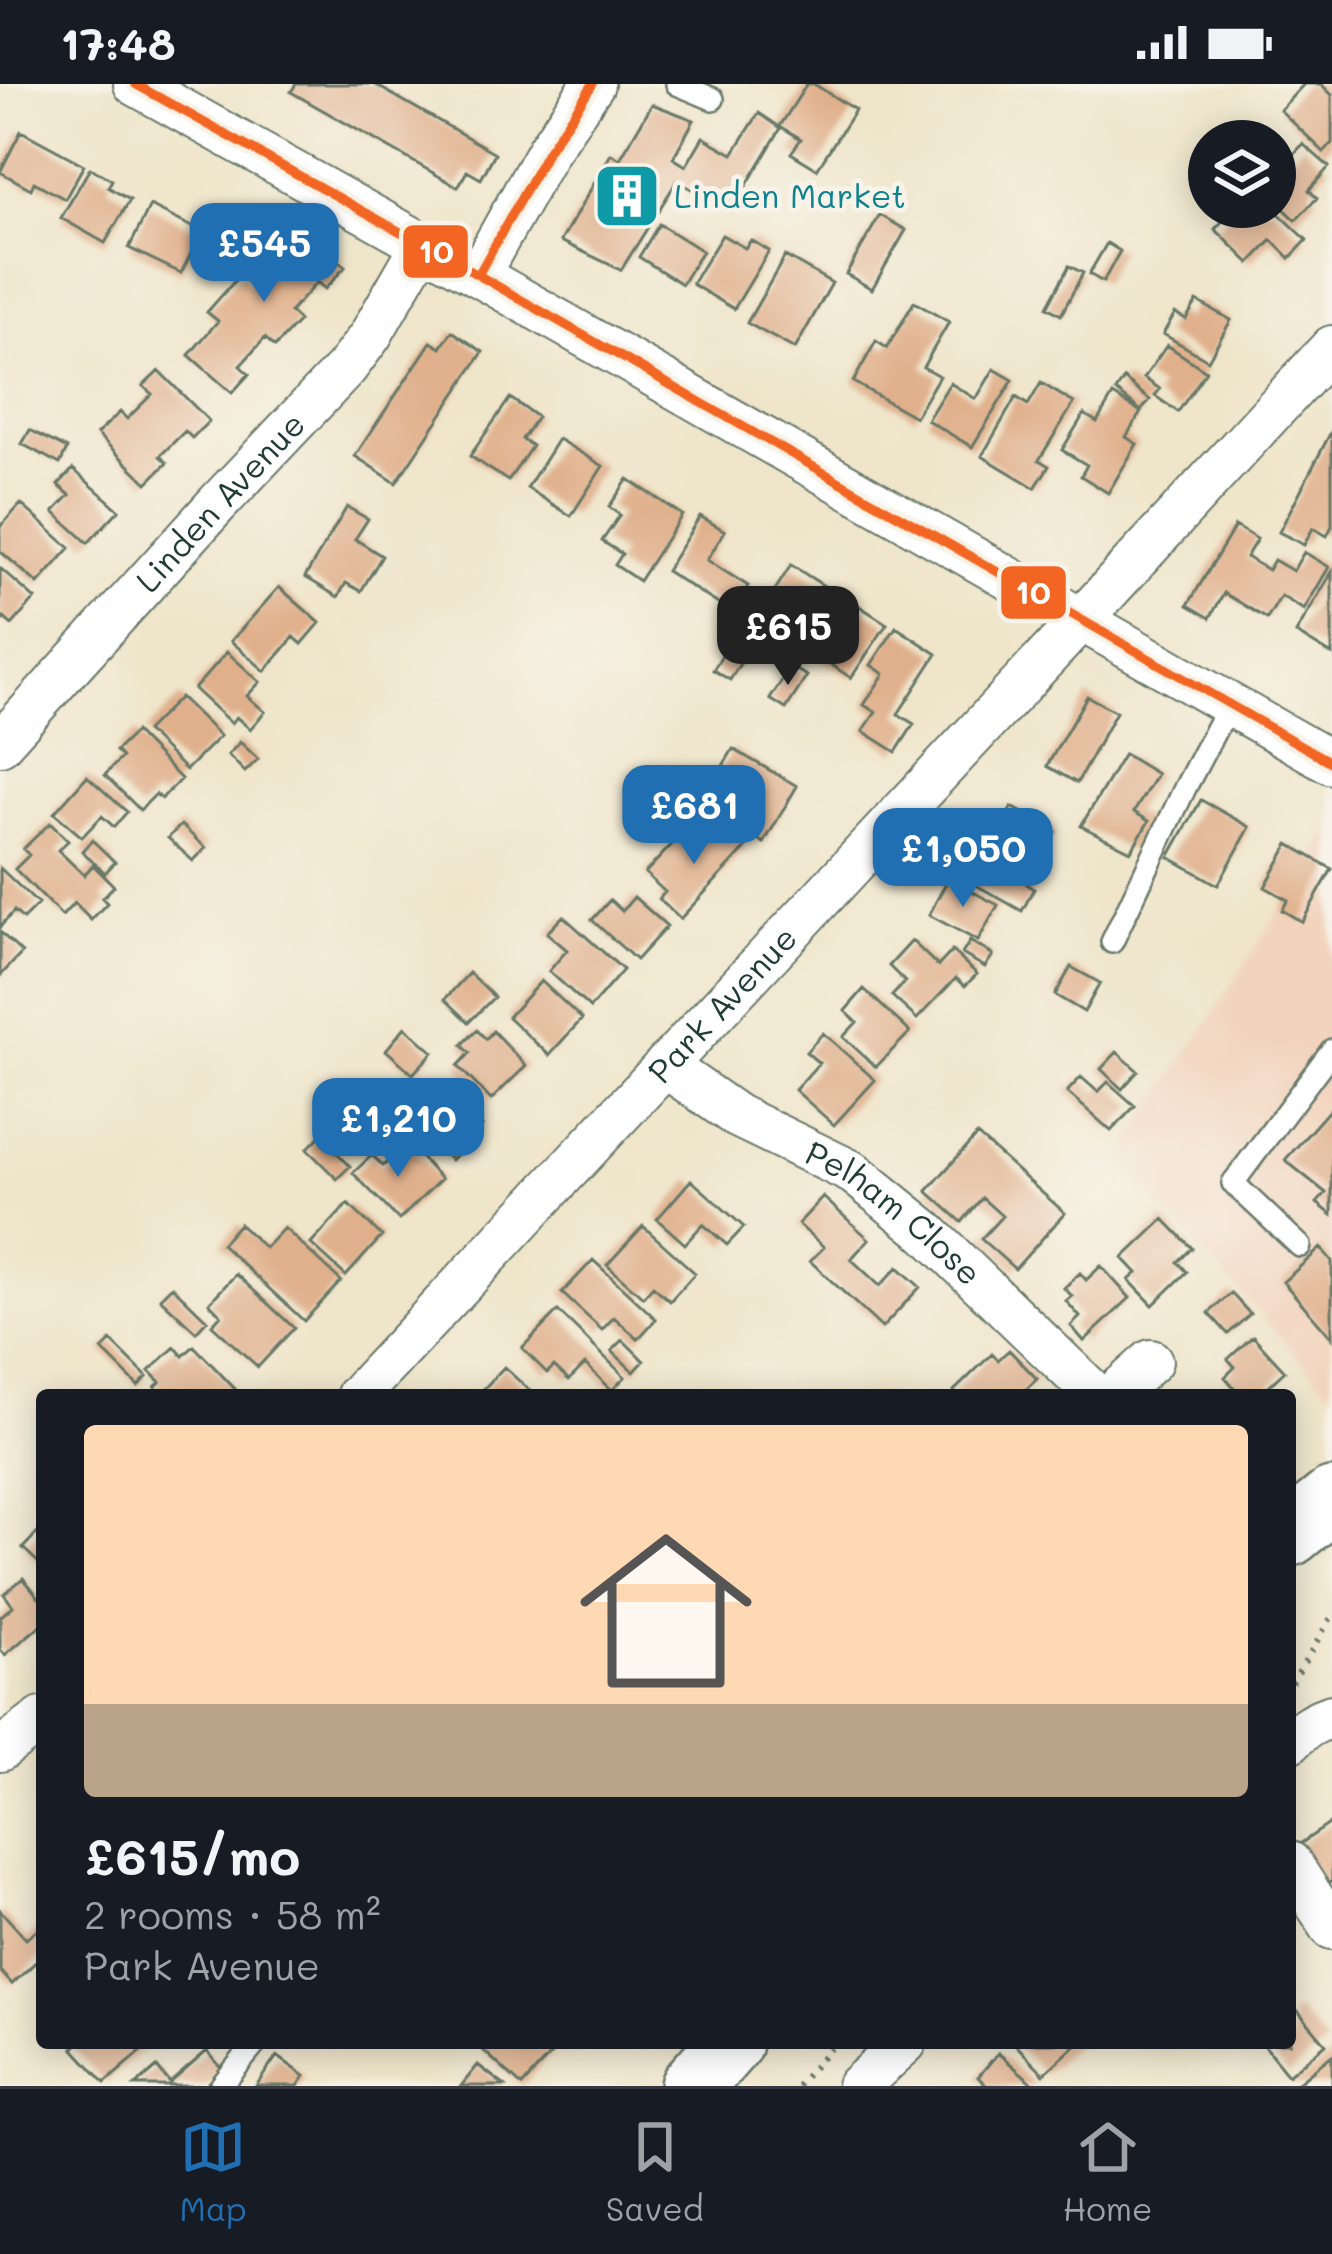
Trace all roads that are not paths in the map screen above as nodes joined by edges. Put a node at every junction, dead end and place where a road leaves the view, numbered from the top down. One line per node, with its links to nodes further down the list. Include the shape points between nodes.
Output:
1 (135, 84): 5 (street)
2 (677, 84): 4 (lane)
3 (586, 86): 6 (street)
4 (713, 99)
5 (422, 245): 6 (street); 10 (street, Linden Avenue, via 346,368)
6 (478, 275): 8 (street)
7 (1332, 346): 8 (street, Park Avenue)
8 (1081, 620): 9 (street); 14 (street, Park Avenue)
9 (1229, 704): 11 (street); 12 (lane)
10 (0, 743)
11 (1332, 763)
12 (1112, 942)
13 (1332, 1050): 15 (lane, via 1234,1183)
14 (664, 1066): 17 (street, Park Avenue); 18 (street, Pelham Close, via 737,1116 854,1173)
15 (1300, 1246)
16 (1151, 1361): 19 (street)
17 (364, 1389)
18 (1090, 1389)
19 (1120, 1389)
20 (1332, 1500): 21 (main road)
21 (1296, 1529)
22 (1332, 1716): 24 (street)
23 (36, 1723): 25 (street)
24 (1296, 1736)
25 (0, 1750)
26 (1296, 1872): 27 (street)
27 (1332, 1928)
28 (251, 2049): 31 (lane)
29 (725, 2049): 32 (main road)
30 (897, 2049): 33 (street)
31 (221, 2086)
32 (692, 2086)
33 (857, 2086)

